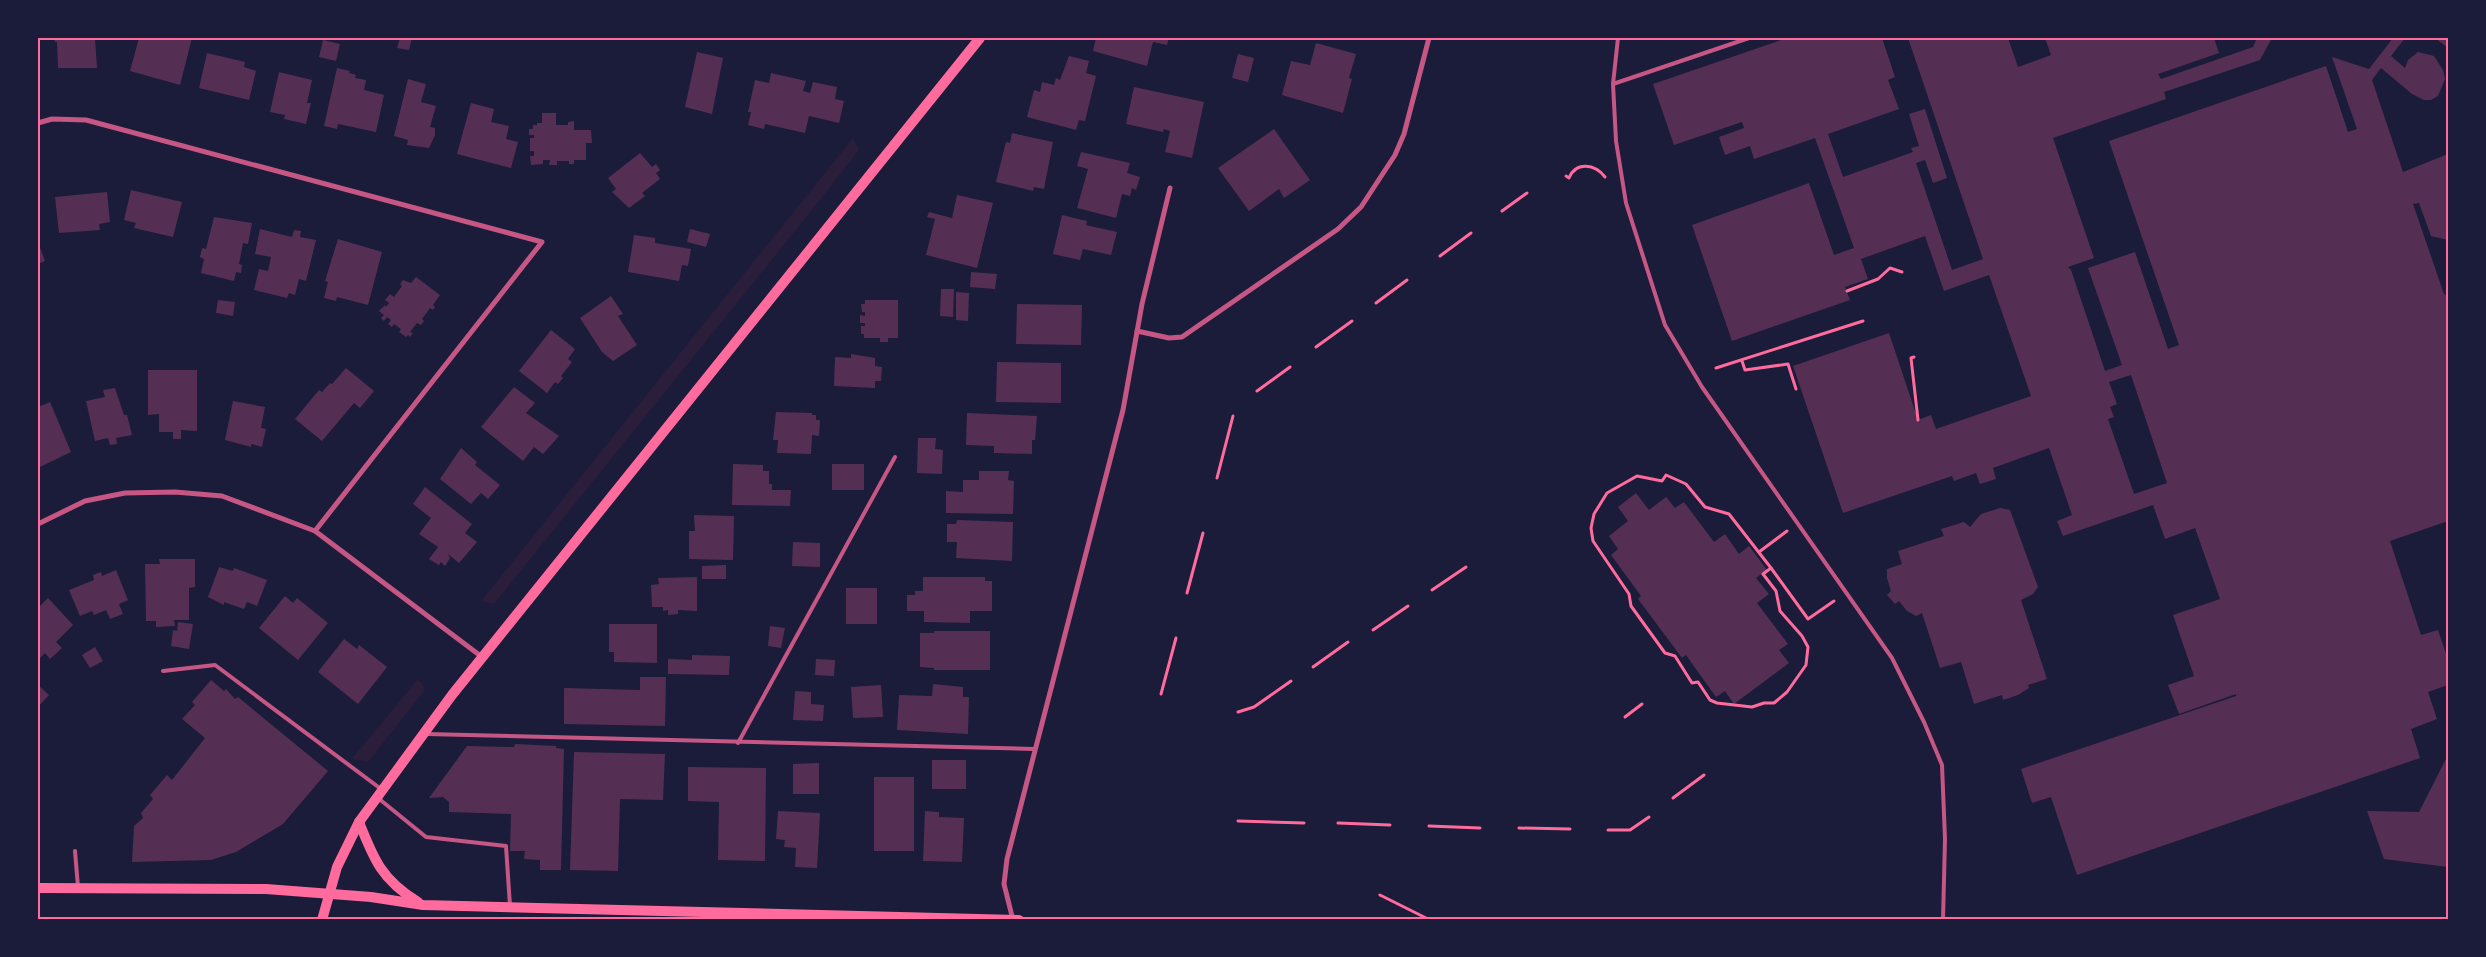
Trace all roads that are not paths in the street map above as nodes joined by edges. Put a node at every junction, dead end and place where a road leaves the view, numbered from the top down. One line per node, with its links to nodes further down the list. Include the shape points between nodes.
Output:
1 (980, 38): 12 (main road)
2 (1429, 38): 8 (street, via 1404,134 1395,155 1361,207 1338,229 1182,337 1169,338)
3 (1618, 38): 5 (lane)
4 (1749, 38): 5 (lane)
5 (1614, 84): 28 (lane, via 1616,141 1626,203 1665,325 1702,387 1892,658 1942,764 1945,838)
6 (38, 123): 11 (street, via 52,119 86,120 542,242)
7 (1170, 188): 8 (street)
8 (1137, 331): 16 (street, via 1123,410)
9 (895, 457): 15 (lane)
10 (38, 524): 11 (street, via 85,501 125,493 174,492 222,496)
11 (315, 532): 12 (street)
12 (482, 657): 14 (main road)
13 (163, 671): 17 (lane, via 215,665)
14 (424, 734): 15 (lane); 17 (main road)
15 (738, 743): 16 (lane)
16 (1034, 750): 26 (street, via 1007,859 1004,884)
17 (379, 793): 18 (main road); 24 (lane, via 426,837 506,846)
18 (359, 822): 22 (main road, via 342,856); 23 (main road, via 386,877)
19 (75, 851): 21 (lane)
20 (38, 888): 21 (main road)
21 (78, 890): 22 (main road, via 266,889)
22 (329, 894): 23 (main road); 27 (main road)
23 (423, 905): 24 (main road)
24 (510, 909): 25 (main road)
25 (776, 916): 26 (main road)
26 (1015, 919)
27 (322, 920)
28 (1943, 920)

